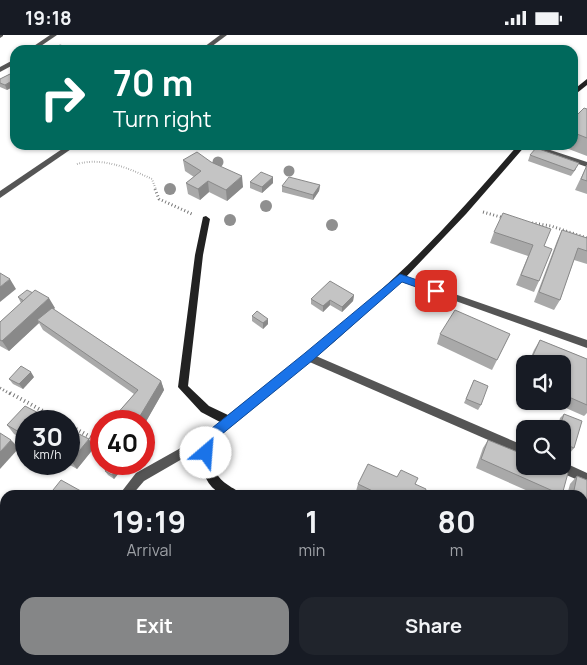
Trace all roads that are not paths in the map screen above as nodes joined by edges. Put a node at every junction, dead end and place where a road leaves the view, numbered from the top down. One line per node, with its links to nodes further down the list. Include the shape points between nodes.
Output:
1 (54, 35): 3 (street)
2 (224, 35): 4 (street)
3 (39, 45)
4 (210, 45)
5 (66, 150): 9 (street)
6 (518, 150): 11 (street, via 468,208)
7 (543, 150): 8 (street)
8 (587, 165)
9 (0, 195)
10 (206, 219): 14 (street, via 183,387 205,409)
11 (400, 278): 12 (street); 13 (street)
12 (587, 344)
13 (309, 357): 14 (street); 16 (street)
14 (229, 421): 15 (street)
15 (211, 436): 19 (street, via 140,477); 20 (street, via 206,453 207,466 214,483)
16 (516, 447)
17 (571, 472): 18 (street)
18 (587, 479)
19 (129, 490)
20 (226, 490)

